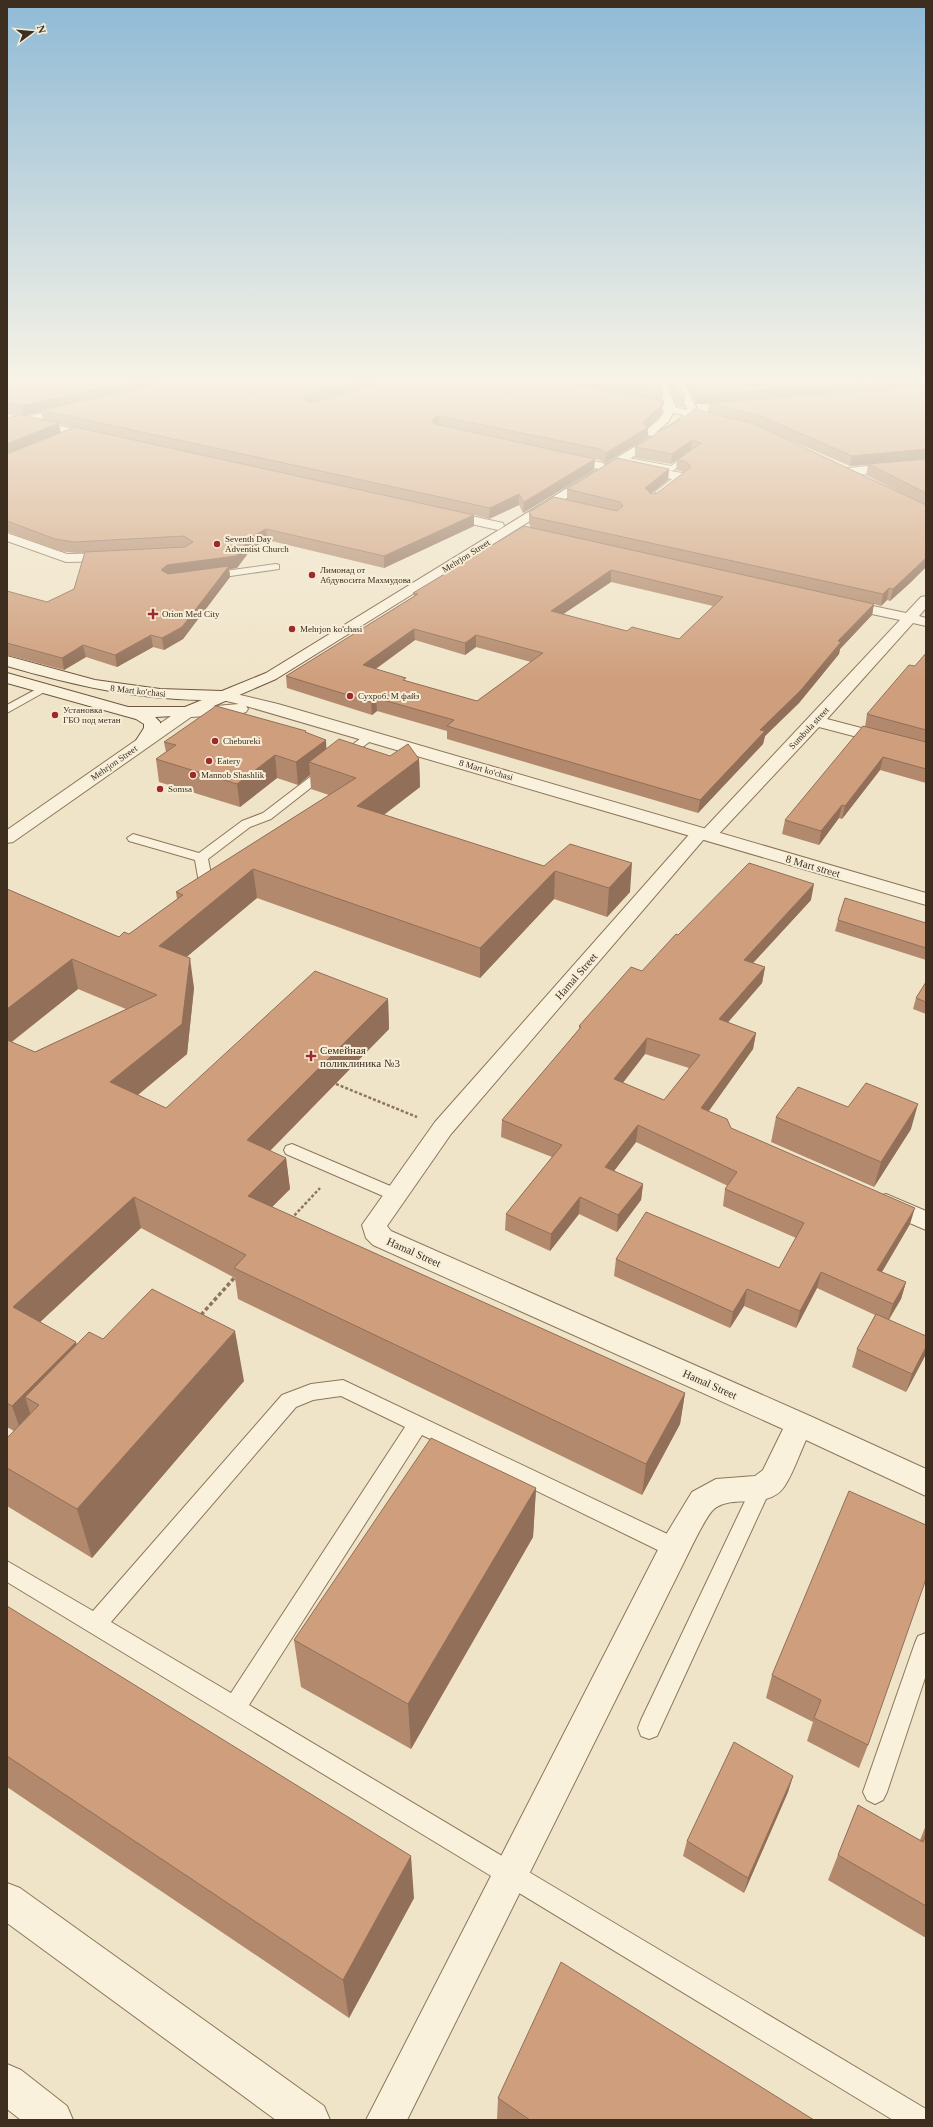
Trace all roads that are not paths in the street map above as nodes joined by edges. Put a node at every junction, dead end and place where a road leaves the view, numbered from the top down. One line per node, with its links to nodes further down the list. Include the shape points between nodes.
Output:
1 (576, 480): 10 (street, Mehrjon Street)
2 (588, 480): 7 (street, Mehrjon Street)
3 (678, 480): 6 (street)
4 (864, 480): 5 (street)
5 (869, 483)
6 (651, 500)
7 (552, 502): 8 (street); 10 (street, Mehrjon Street)
8 (566, 506)
9 (435, 512): 10 (street)
10 (504, 528): 11 (street); 21 (street, Mehrjon Street); 24 (street, Mehrjon Street, via 245,678)
11 (525, 532)
12 (7, 537): 13 (street, via 66,558)
13 (125, 556)
14 (276, 567): 15 (lane)
15 (197, 577)
16 (926, 600): 18 (street, Sumbula street)
17 (833, 602): 18 (street)
18 (908, 618): 19 (street); 29 (street, Sumbula street)
19 (926, 622)
20 (7, 661): 24 (street, 8 Mart ko'chasi, via 124,690 152,694)
21 (271, 676): 24 (street, Mehrjon Street); 25 (street, via 262,691 264,699)
22 (7, 678): 23 (street, 8 Mart ko'chasi)
23 (44, 688): 26 (lane); 27 (street, 8 Mart ko'chasi)
24 (224, 696): 25 (street, 8 Mart ko'chasi); 28 (street, Mehrjon Street)
25 (272, 707): 28 (street, 8 Mart ko'chasi); 30 (street, 8 Mart ko'chasi)
26 (7, 710)
27 (127, 712): 28 (street, 8 Mart ko'chasi); 31 (street, via 152,722 152,728)
28 (187, 712): 31 (street, Mehrjon Street)
29 (816, 721): 32 (street); 33 (street, Sumbula street)
30 (370, 737): 33 (street, 8 Mart ko'chasi); 36 (lane, via 267,816 246,824)
31 (143, 742): 34 (street, Mehrjon Street)
32 (926, 750)
33 (704, 834): 38 (street, 8 Mart street); 40 (street, Hamal Street, via 443,1128)
34 (7, 838)
35 (133, 838): 36 (lane)
36 (201, 858): 37 (lane)
37 (208, 895)
38 (926, 899)
39 (292, 1150): 40 (lane)
40 (396, 1195): 44 (street, Hamal Street, via 374,1225 375,1231 382,1238)
41 (868, 1195): 42 (street)
42 (926, 1221)
43 (418, 1424): 47 (lane); 49 (lane, via 343,1388 311,1392 289,1401); 51 (lane)
44 (800, 1424): 45 (street, Hamal Street); 46 (street, via 773,1479)
45 (926, 1483)
46 (761, 1488): 47 (street, via 716,1492 702,1501); 52 (lane)
47 (675, 1548): 54 (street)
48 (7, 1571): 49 (lane)
49 (95, 1624): 51 (lane)
50 (926, 1642): 53 (lane)
51 (235, 1707): 54 (lane)
52 (649, 1728)
53 (875, 1792)
54 (510, 1873): 59 (street); 60 (lane)
55 (7, 1901): 58 (street)
56 (7, 2084): 57 (street)
57 (52, 2120)
58 (310, 2120)
59 (386, 2120)
60 (919, 2120)

